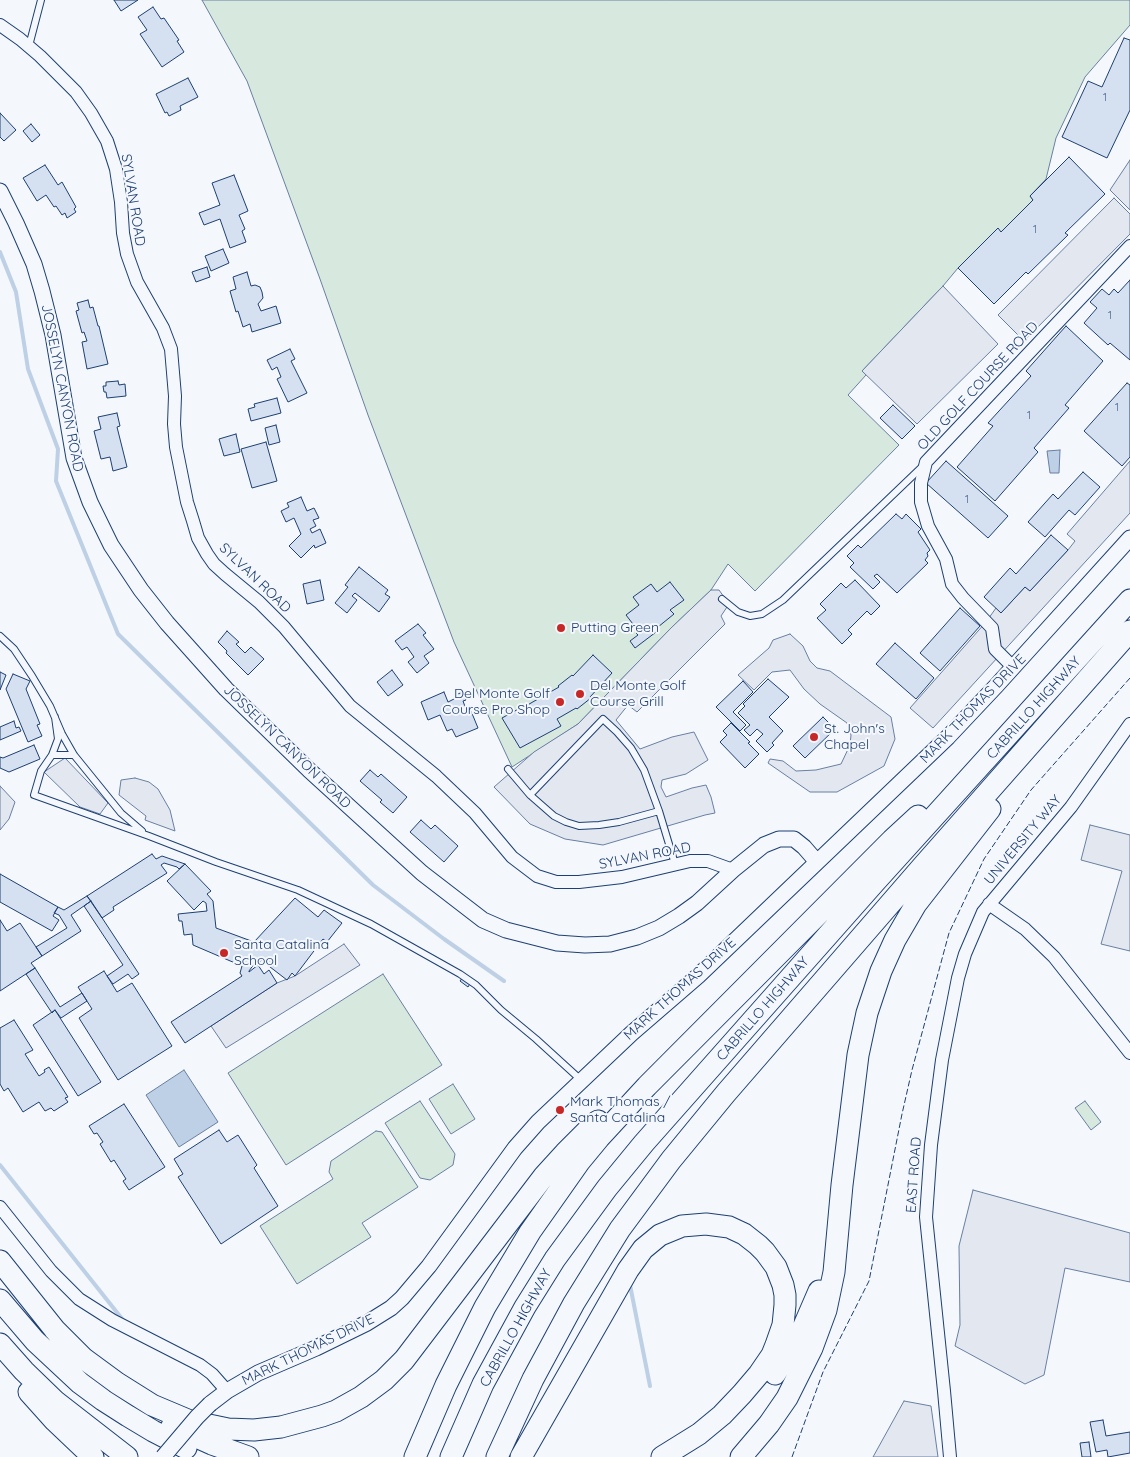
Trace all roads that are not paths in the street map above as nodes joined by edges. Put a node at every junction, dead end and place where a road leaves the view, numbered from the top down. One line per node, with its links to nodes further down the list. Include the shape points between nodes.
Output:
1 (41, 0): 3 (lane)
2 (0, 24): 3 (street, SYLVAN ROAD)
3 (29, 46): 24 (street, SYLVAN ROAD, via 76,92 92,112 107,141 116,169 127,254 137,282 171,349 176,447 187,502 198,538 214,564 260,602 284,627 350,706 436,776 475,813 512,857 537,876 556,882 579,882 622,877)
4 (0, 191): 25 (street, JOSSELYN CANYON ROAD, via 34,264 53,335 74,458 90,502 111,544 141,590 202,664 321,782 422,872 483,920 506,930 556,943 610,944 659,928 697,903)
5 (1130, 246): 6 (street, OLD GOLF COURSE ROAD)
6 (926, 462): 8 (lane, via 784,600 762,614 750,616); 12 (street, OLD GOLF COURSE ROAD, via 921,502 928,526 946,559 952,584 992,628 995,649)
7 (1130, 538): 12 (street, MARK THOMAS DRIVE)
8 (722, 600)
9 (1130, 600): 16 (highway, CABRILLO HIGHWAY)
10 (1130, 631): 13 (highway, CABRILLO HIGHWAY)
11 (0, 636): 14 (lane, via 25,664)
12 (1013, 667): 23 (street, MARK THOMAS DRIVE, via 948,737)
13 (1074, 694): 30 (highway, via 920,899 886,959 867,1013 860,1048); 45 (highway, CABRILLO HIGHWAY, via 726,1093 653,1182 604,1254 560,1328)
14 (54, 717): 17 (lane, via 58,739); 18 (lane)
15 (1130, 724): 26 (street, UNIVERSITY WAY, via 1071,807)
16 (992, 754): 29 (highway, via 892,840); 44 (highway, CABRILLO HIGHWAY, via 644,1143 596,1202 545,1274 510,1333)
17 (52, 755): 18 (lane); 22 (lane, via 41,771 34,795)
18 (74, 755): 22 (lane, via 121,814)
19 (508, 769): 20 (lane)
20 (530, 795): 21 (lane, via 554,816 579,826 612,823); 21 (lane, via 603,719 631,748 644,770)
21 (659, 811): 24 (lane)
22 (149, 836): 28 (lane, via 298,890 391,934 476,985)
23 (817, 862): 25 (street, JOSSELYN CANYON ROAD, via 794,839 780,839 764,845); 28 (street, MARK THOMAS DRIVE, via 698,976)
24 (675, 864): 25 (street, SYLVAN ROAD, via 708,861)
25 (733, 870)
26 (989, 904): 27 (street, UNIVERSITY WAY, via 1025,929 1054,956); 50 (street, EAST ROAD, via 978,922 958,978 942,1060 928,1182 926,1217)
27 (1130, 1053)
28 (581, 1080): 37 (street, MARK THOMAS DRIVE, via 515,1148 425,1271 391,1308)
29 (648, 1086): 34 (highway, via 593,1124 554,1165 394,1371 343,1408 288,1426 254,1430 221,1428 190,1421 152,1405 117,1383 83,1358); 43 (highway, via 580,1161 525,1240 458,1359)
30 (842, 1185): 48 (highway, via 823,1277 803,1328 753,1402 719,1435); 49 (highway, via 834,1272 820,1328 786,1398)
31 (0, 1207): 37 (street, via 50,1271 79,1299 118,1324 200,1365)
32 (0, 1261): 34 (highway)
33 (0, 1300): 41 (highway, via 40,1346 91,1391 153,1431)
34 (54, 1329): 42 (highway, via 90,1370 136,1405 186,1433)
35 (0, 1344): 39 (highway, via 55,1400)
36 (0, 1357): 38 (highway, via 45,1410)
37 (228, 1391): 40 (street, MARK THOMAS DRIVE, bridge, via 197,1417)
38 (93, 1457)
39 (127, 1457)
40 (163, 1457)
41 (208, 1457)
42 (248, 1457)
43 (415, 1457)
44 (451, 1457)
45 (497, 1457)
46 (521, 1457): 47 (highway, via 623,1278 643,1249 660,1235 682,1226 706,1224 729,1227 758,1245 776,1267 785,1296 783,1325 772,1355 742,1394 699,1434)
47 (662, 1457)
48 (689, 1457)
49 (741, 1457)
50 (950, 1457)

